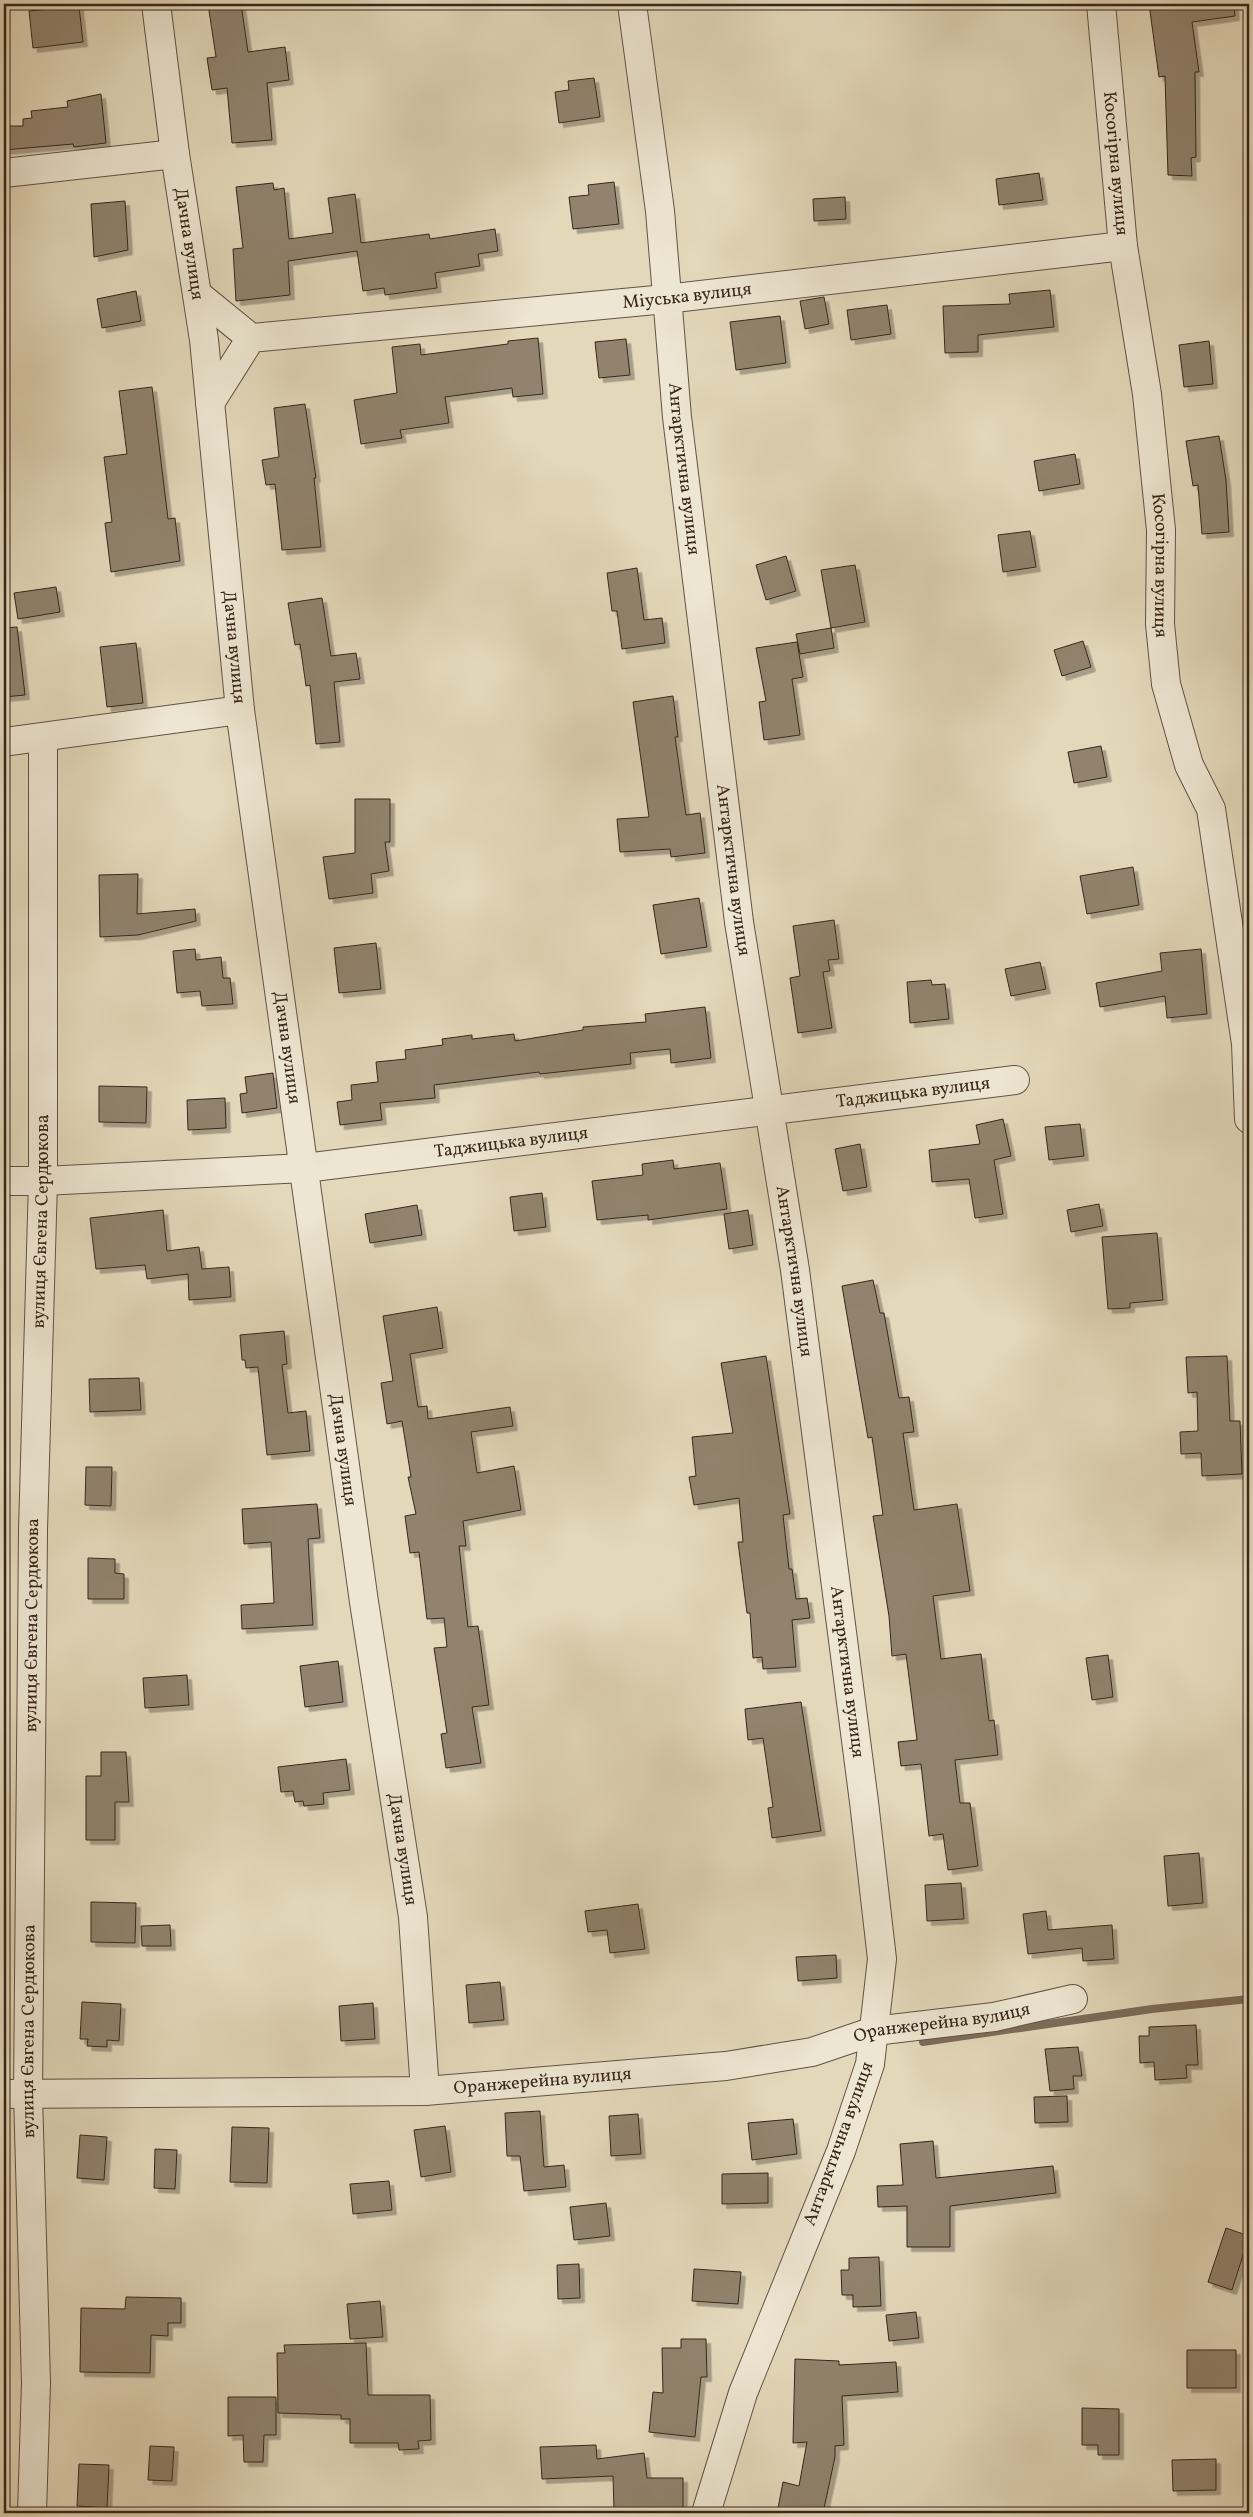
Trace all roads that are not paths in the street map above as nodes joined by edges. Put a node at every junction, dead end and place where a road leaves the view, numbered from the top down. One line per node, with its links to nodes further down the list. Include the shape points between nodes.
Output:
1 (156, 4): 4 (street, Дачна вулиця)
2 (632, 4): 8 (street, Антарктична вулиця, via 660,211)
3 (1101, 4): 6 (street, Косогірна вулиця)
4 (175, 154): 5 (street); 7 (street, Дачна вулиця)
5 (4, 173)
6 (1123, 246): 8 (street, Міуська вулиця); 16 (street, Косогірна вулиця, via 1147,394 1160,520 1160,624 1166,684 1189,765 1211,809 1246,1044)
7 (197, 294): 9 (street); 10 (street, Дачна вулиця)
8 (666, 299): 9 (street, Міуська вулиця); 15 (street, Антарктична вулиця, via 677,417 738,912)
9 (251, 338): 10 (street)
10 (210, 403): 11 (street, Дачна вулиця)
11 (240, 710): 12 (street); 17 (street, Дачна вулиця)
12 (43, 738): 13 (street); 19 (street, вулиця Євгена Сердюкова)
13 (4, 742)
14 (1015, 1080): 15 (street, Таджицька вулиця)
15 (768, 1109): 17 (street, Таджицька вулиця); 21 (street, Антарктична вулиця, via 794,1270 864,1802 882,1959)
16 (1249, 1119)
17 (305, 1168): 19 (street, Таджицька вулиця); 22 (street, Дачна вулиця, via 364,1602 413,1917)
18 (4, 1181): 19 (street, Таджицька вулиця)
19 (43, 1181): 23 (street, вулиця Євгена Сердюкова)
20 (1073, 1999): 21 (street, Оранжерейна вулиця, via 994,2017)
21 (874, 2031): 22 (street, Оранжерейна вулиця, via 812,2052 726,2066); 25 (street, Антарктична вулиця, via 870,2064 840,2151 743,2392)
22 (424, 2091): 23 (street, Оранжерейна вулиця)
23 (16, 2094): 24 (street, вулиця Євгена Сердюкова, via 36,2382)
24 (32, 2513)
25 (706, 2513)

